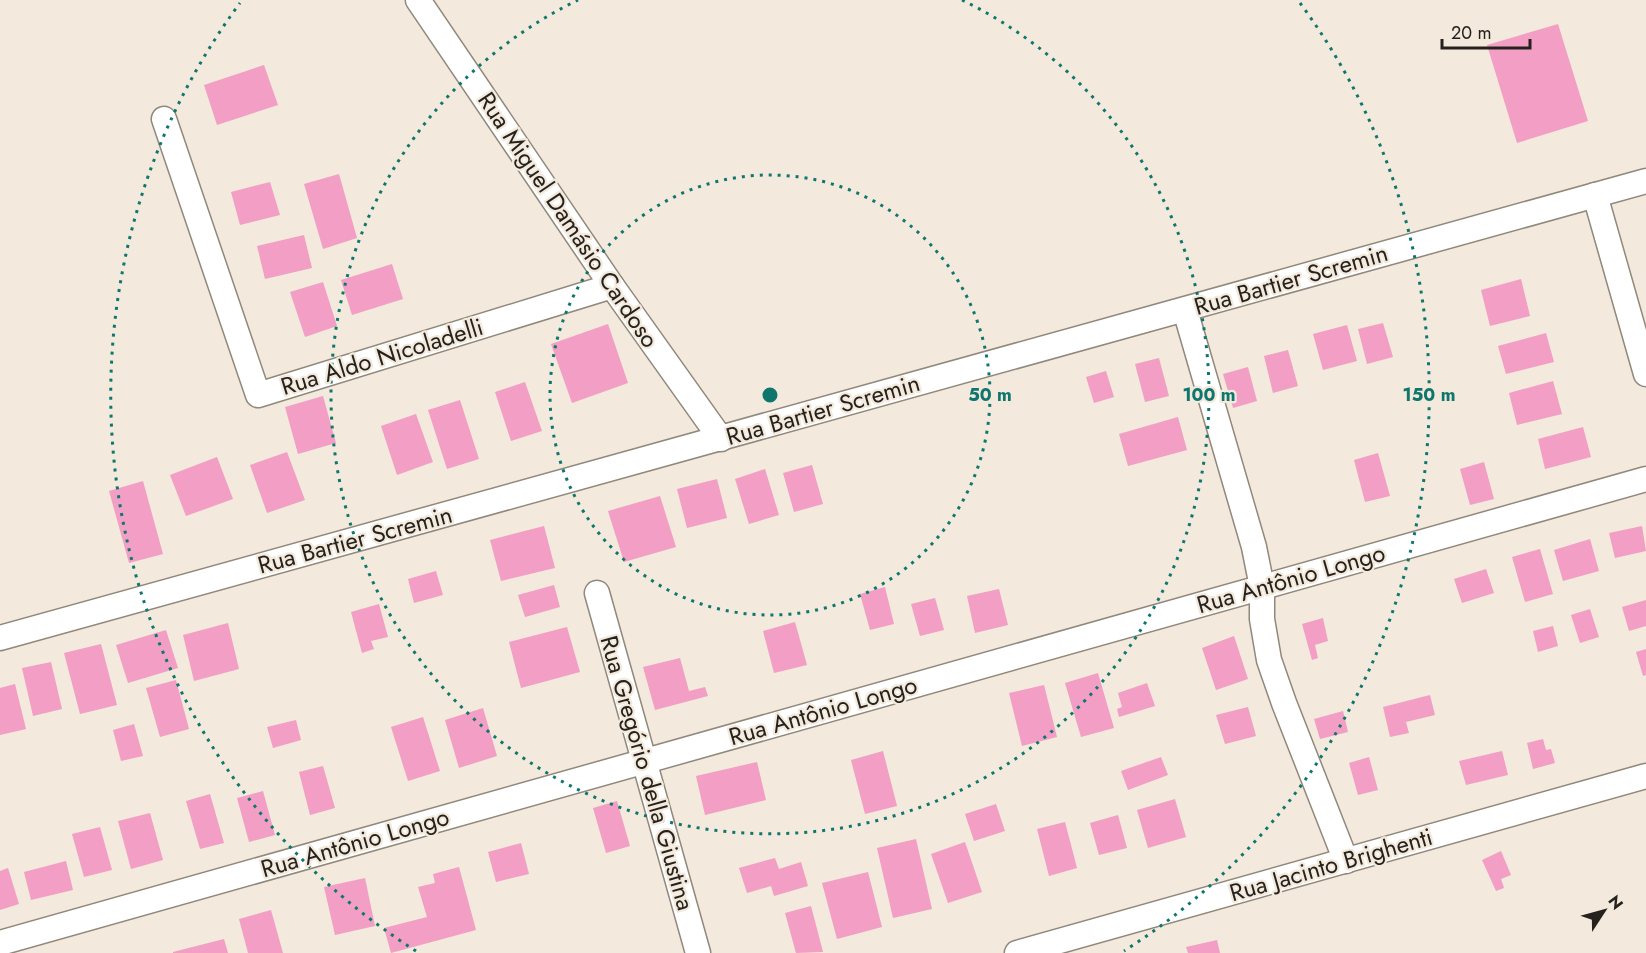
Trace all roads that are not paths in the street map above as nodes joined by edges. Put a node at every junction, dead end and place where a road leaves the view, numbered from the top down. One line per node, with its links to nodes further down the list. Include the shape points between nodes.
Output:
1 (418, 0): 5 (street, Rua Miguel Damásio Cardoso)
2 (164, 119): 5 (street, Rua Aldo Nicoladelli, via 258,395)
3 (1646, 181): 4 (street, Rua Bartier Scremin)
4 (1595, 195): 6 (street, Rua Bartier Scremin); 7 (street)
5 (612, 286): 8 (street, Rua Miguel Damásio Cardoso)
6 (1185, 310): 8 (street, Rua Bartier Scremin); 10 (street, via 1254,547)
7 (1646, 374)
8 (721, 439): 12 (street, Rua Bartier Scremin)
9 (1646, 479): 10 (street, Rua Antônio Longo)
10 (1262, 587): 13 (street, Rua Antônio Longo); 15 (street, via 1262,619 1269,660)
11 (597, 593): 13 (street, Rua Gregório della Giustina)
12 (0, 639)
13 (644, 762): 16 (street, Rua Antônio Longo); 17 (street, Rua Gregório della Giustina)
14 (1646, 776): 15 (street, Rua Jacinto Brighenti)
15 (1346, 861): 18 (street, Rua Jacinto Brighenti)
16 (0, 943)
17 (698, 953)
18 (1017, 953)

